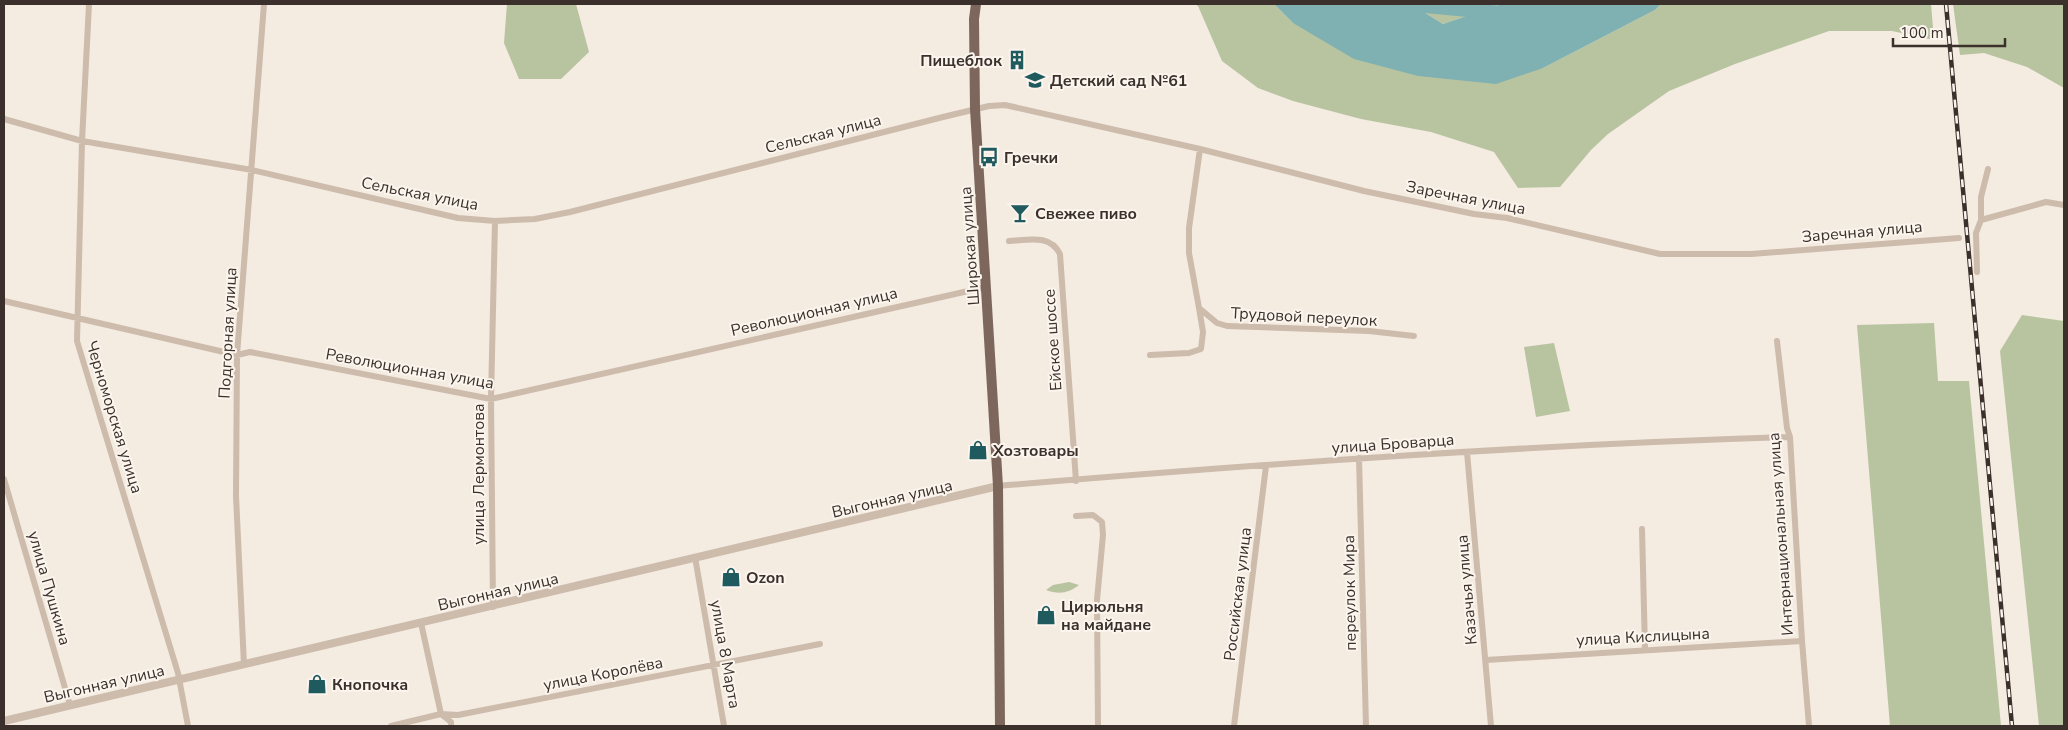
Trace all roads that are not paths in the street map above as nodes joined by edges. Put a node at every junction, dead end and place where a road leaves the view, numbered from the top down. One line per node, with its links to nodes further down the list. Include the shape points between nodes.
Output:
1 (89, 4): 6 (street, Черноморская улица)
2 (264, 4): 9 (street, Подгорная улица)
3 (976, 4): 4 (main road, Широкая улица)
4 (975, 109): 7 (street, Заречная улица, via 1005,105); 12 (street, Сельская улица, via 570,212 535,219); 16 (main road, Широкая улица)
5 (4, 119): 6 (street, Сельская улица)
6 (82, 141): 9 (street, Сельская улица); 19 (street, Черноморская улица)
7 (1200, 149): 13 (street, Заречная улица, via 1364,192 1507,218 1660,254 1751,254); 18 (street, via 1189,228)
8 (1988, 169): 11 (street, via 1981,197)
9 (252, 170): 12 (street, Сельская улица, via 458,218); 22 (street, Подгорная улица)
10 (2064, 204): 11 (street, via 2046,202)
11 (1981, 220): 15 (street, via 1976,241)
12 (495, 221): 24 (street, улица Лермонтова)
13 (1959, 238)
14 (1009, 241): 30 (street, Ейское шоссе, via 1047,241 1053,243 1060,254)
15 (1977, 272)
16 (986, 287): 24 (street, Революционная улица); 31 (main road, Широкая улица)
17 (4, 301): 19 (street, Революционная улица)
18 (1199, 308): 20 (street, Трудовой переулок, via 1216,324 1227,326 1369,331); 23 (street, via 1203,332 1201,349 1189,353)
19 (77, 319): 22 (street, Революционная улица); 43 (street, Черноморская улица, via 77,341)
20 (1414, 336)
21 (1777, 341): 25 (street, Интернациональная улица)
22 (236, 355): 24 (street, Революционная улица, via 250,352); 41 (street, Подгорная улица, via 236,496)
23 (1150, 355)
24 (491, 399): 35 (street, улица Лермонтова)
25 (1790, 436): 26 (street, улица Броварца); 37 (street, Интернациональная улица)
26 (1467, 452): 27 (street, улица Броварца); 40 (street, Казачья улица)
27 (1359, 458): 28 (street, улица Броварца); 54 (street, переулок Мира)
28 (1266, 466): 30 (street, улица Броварца); 53 (street, Российская улица)
29 (4, 479): 44 (street, улица Пушкина)
30 (1076, 481): 31 (street, улица Броварца)
31 (998, 486): 34 (street, Выгонная улица); 51 (main road)
32 (1076, 516): 52 (street, via 1092,515 1102,522 1104,535 1097,600)
33 (1642, 529): 39 (street)
34 (695, 557): 35 (street, Выгонная улица); 42 (street, улица 8 Марта)
35 (493, 607): 36 (street, Выгонная улица)
36 (421, 623): 41 (street, Выгонная улица); 45 (street)
37 (1802, 641): 39 (street, улица Кислицына); 56 (street, Интернациональная улица)
38 (820, 644): 42 (street, улица Королёва)
39 (1645, 649): 40 (street, улица Кислицына)
40 (1486, 660): 55 (street, Казачья улица)
41 (244, 665): 43 (street, Выгонная улица)
42 (713, 665): 45 (street, улица Королёва, via 458,715); 50 (street, улица 8 Марта)
43 (179, 680): 44 (street, Выгонная улица); 47 (street, Черноморская улица)
44 (70, 705): 46 (street, Выгонная улица)
45 (441, 714): 48 (street, улица Королёва); 49 (street, via 451,722)
46 (4, 721)
47 (188, 726)
48 (392, 726)
49 (451, 726)
50 (724, 726)
51 (1000, 726)
52 (1098, 726)
53 (1234, 726)
54 (1366, 726)
55 (1491, 726)
56 (1809, 726)

